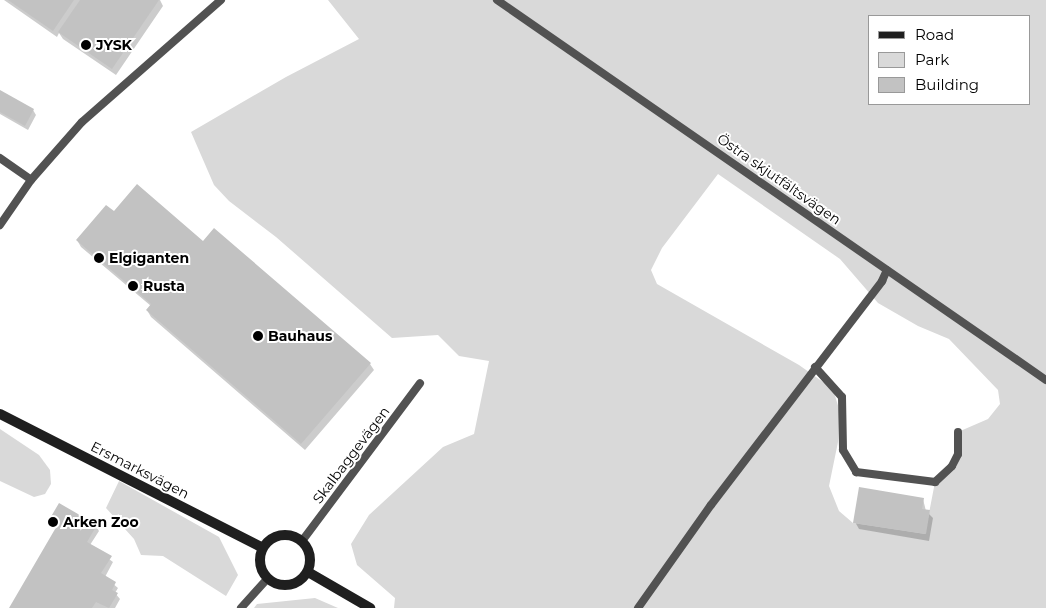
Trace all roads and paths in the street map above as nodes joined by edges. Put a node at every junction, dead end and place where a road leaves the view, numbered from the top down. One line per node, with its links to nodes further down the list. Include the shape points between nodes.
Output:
1 (221, 0): 4 (street, via 82,122)
2 (497, 0): 6 (street, Östra skjutfältsvägen)
3 (0, 158): 4 (street)
4 (31, 180): 5 (street)
5 (0, 225)
6 (887, 270): 7 (street, via 882,282); 8 (street, Östra skjutfältsvägen)
7 (815, 367): 11 (street, via 842,397 843,450 856,472 935,482 952,466 958,454); 18 (street)
8 (1046, 380)
9 (420, 384): 12 (street, Skalbaggevägen)
10 (2, 416): 13 (main road, Ersmarksvägen)
11 (958, 432)
12 (302, 541): 13 (main road, via 286,535 271,537); 14 (main road, via 309,549)
13 (261, 547): 15 (main road, via 260,565)
14 (308, 572): 15 (main road, via 290,584); 17 (main road)
15 (267, 579): 16 (street)
16 (241, 608)
17 (370, 608)
18 (638, 608)

